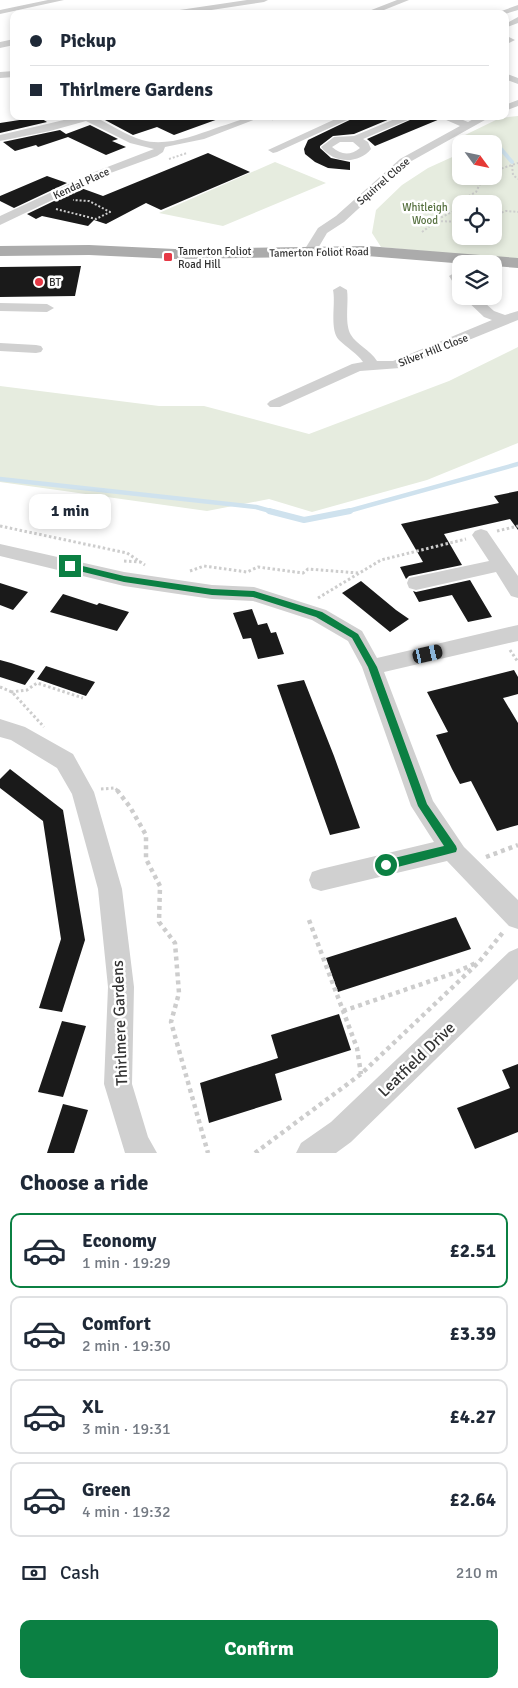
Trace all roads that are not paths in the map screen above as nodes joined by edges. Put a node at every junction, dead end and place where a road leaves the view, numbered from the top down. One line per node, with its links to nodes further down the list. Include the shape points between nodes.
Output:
1 (60, 0): 6 (street)
2 (264, 0): 4 (street)
3 (405, 0): 5 (street)
4 (194, 10)
5 (376, 10)
6 (0, 12)
7 (78, 120): 15 (street)
8 (97, 120): 17 (street, via 142,143)
9 (247, 120): 17 (street)
10 (342, 120): 18 (street)
11 (402, 120): 16 (street)
12 (455, 120): 14 (street)
13 (478, 120): 14 (street, Squirrel Close)
14 (468, 124): 21 (street, Squirrel Close, via 404,161 340,219 322,231)
15 (0, 138)
16 (355, 139)
17 (160, 145): 19 (street, Kendal Place, via 153,154 101,173)
18 (273, 150)
19 (0, 221)
20 (0, 251): 21 (main road, Tamerton Foliot Road)
21 (309, 252): 22 (main road, Tamerton Foliot Road, via 367,251)
22 (518, 263)
23 (340, 290): 30 (street, via 344,337 366,355)
24 (479, 305): 27 (street, Silver Hill Close, via 489,314)
25 (0, 307): 26 (street)
26 (48, 308)
27 (512, 318): 30 (street, Silver Hill Close, via 395,365)
28 (0, 347): 29 (street)
29 (36, 348)
30 (372, 365): 31 (street, Silver Hill Close, via 357,367)
31 (275, 404)
32 (481, 535): 34 (street)
33 (0, 550): 38 (street, via 124,579 212,592 254,594 302,609 355,636)
34 (508, 571): 35 (street); 36 (street)
35 (416, 583)
36 (518, 590)
37 (518, 633): 38 (street)
38 (372, 667): 40 (street, via 423,806)
39 (0, 728): 44 (street, Thirlmere Gardens, via 17,733 65,761 84,792 110,889 121,987 118,1084 136,1144)
40 (458, 856): 41 (street); 42 (street)
41 (321, 880)
42 (518, 916)
43 (518, 961): 45 (street, Leatfield Drive, via 341,1132)
44 (142, 1153)
45 (311, 1153)

